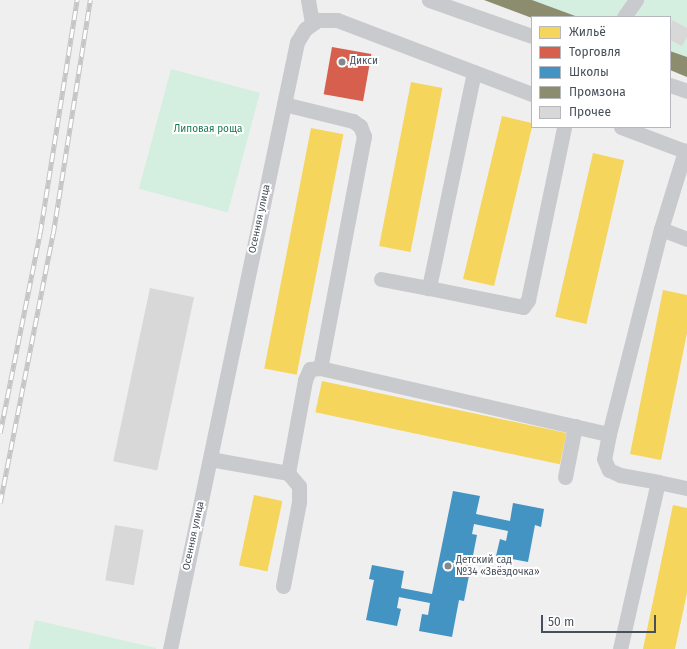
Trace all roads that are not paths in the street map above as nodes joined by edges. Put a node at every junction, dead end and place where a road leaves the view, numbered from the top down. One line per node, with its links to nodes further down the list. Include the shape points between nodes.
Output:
1 (308, 0): 5 (street)
2 (429, 0): 6 (street)
3 (636, 0): 4 (street)
4 (625, 16)
5 (312, 23): 7 (street, via 318,20 337,20); 11 (street, Осенняя улица, via 297,42)
6 (531, 36)
7 (474, 72): 10 (street); 18 (street)
8 (671, 85): 9 (street)
9 (687, 91)
10 (531, 94)
11 (284, 104): 19 (street, via 353,121 360,126 364,136); 22 (street, Осенняя улица)
12 (564, 128): 18 (street, via 528,300 523,307)
13 (624, 128): 14 (street)
14 (686, 151): 15 (street)
15 (661, 229): 16 (street); 21 (street)
16 (687, 239)
17 (381, 279): 18 (street)
18 (429, 288)
19 (320, 368): 20 (street); 23 (street, via 310,369 305,380)
20 (575, 426): 21 (street); 24 (street)
21 (609, 434): 25 (street, via 604,459 609,470 620,475)
22 (210, 459): 23 (street); 28 (street, Осенняя улица)
23 (288, 473): 27 (street, via 298,486 299,502)
24 (566, 477)
25 (658, 482): 26 (street); 29 (street)
26 (687, 488)
27 (283, 586)
28 (170, 649)
29 (620, 649)

